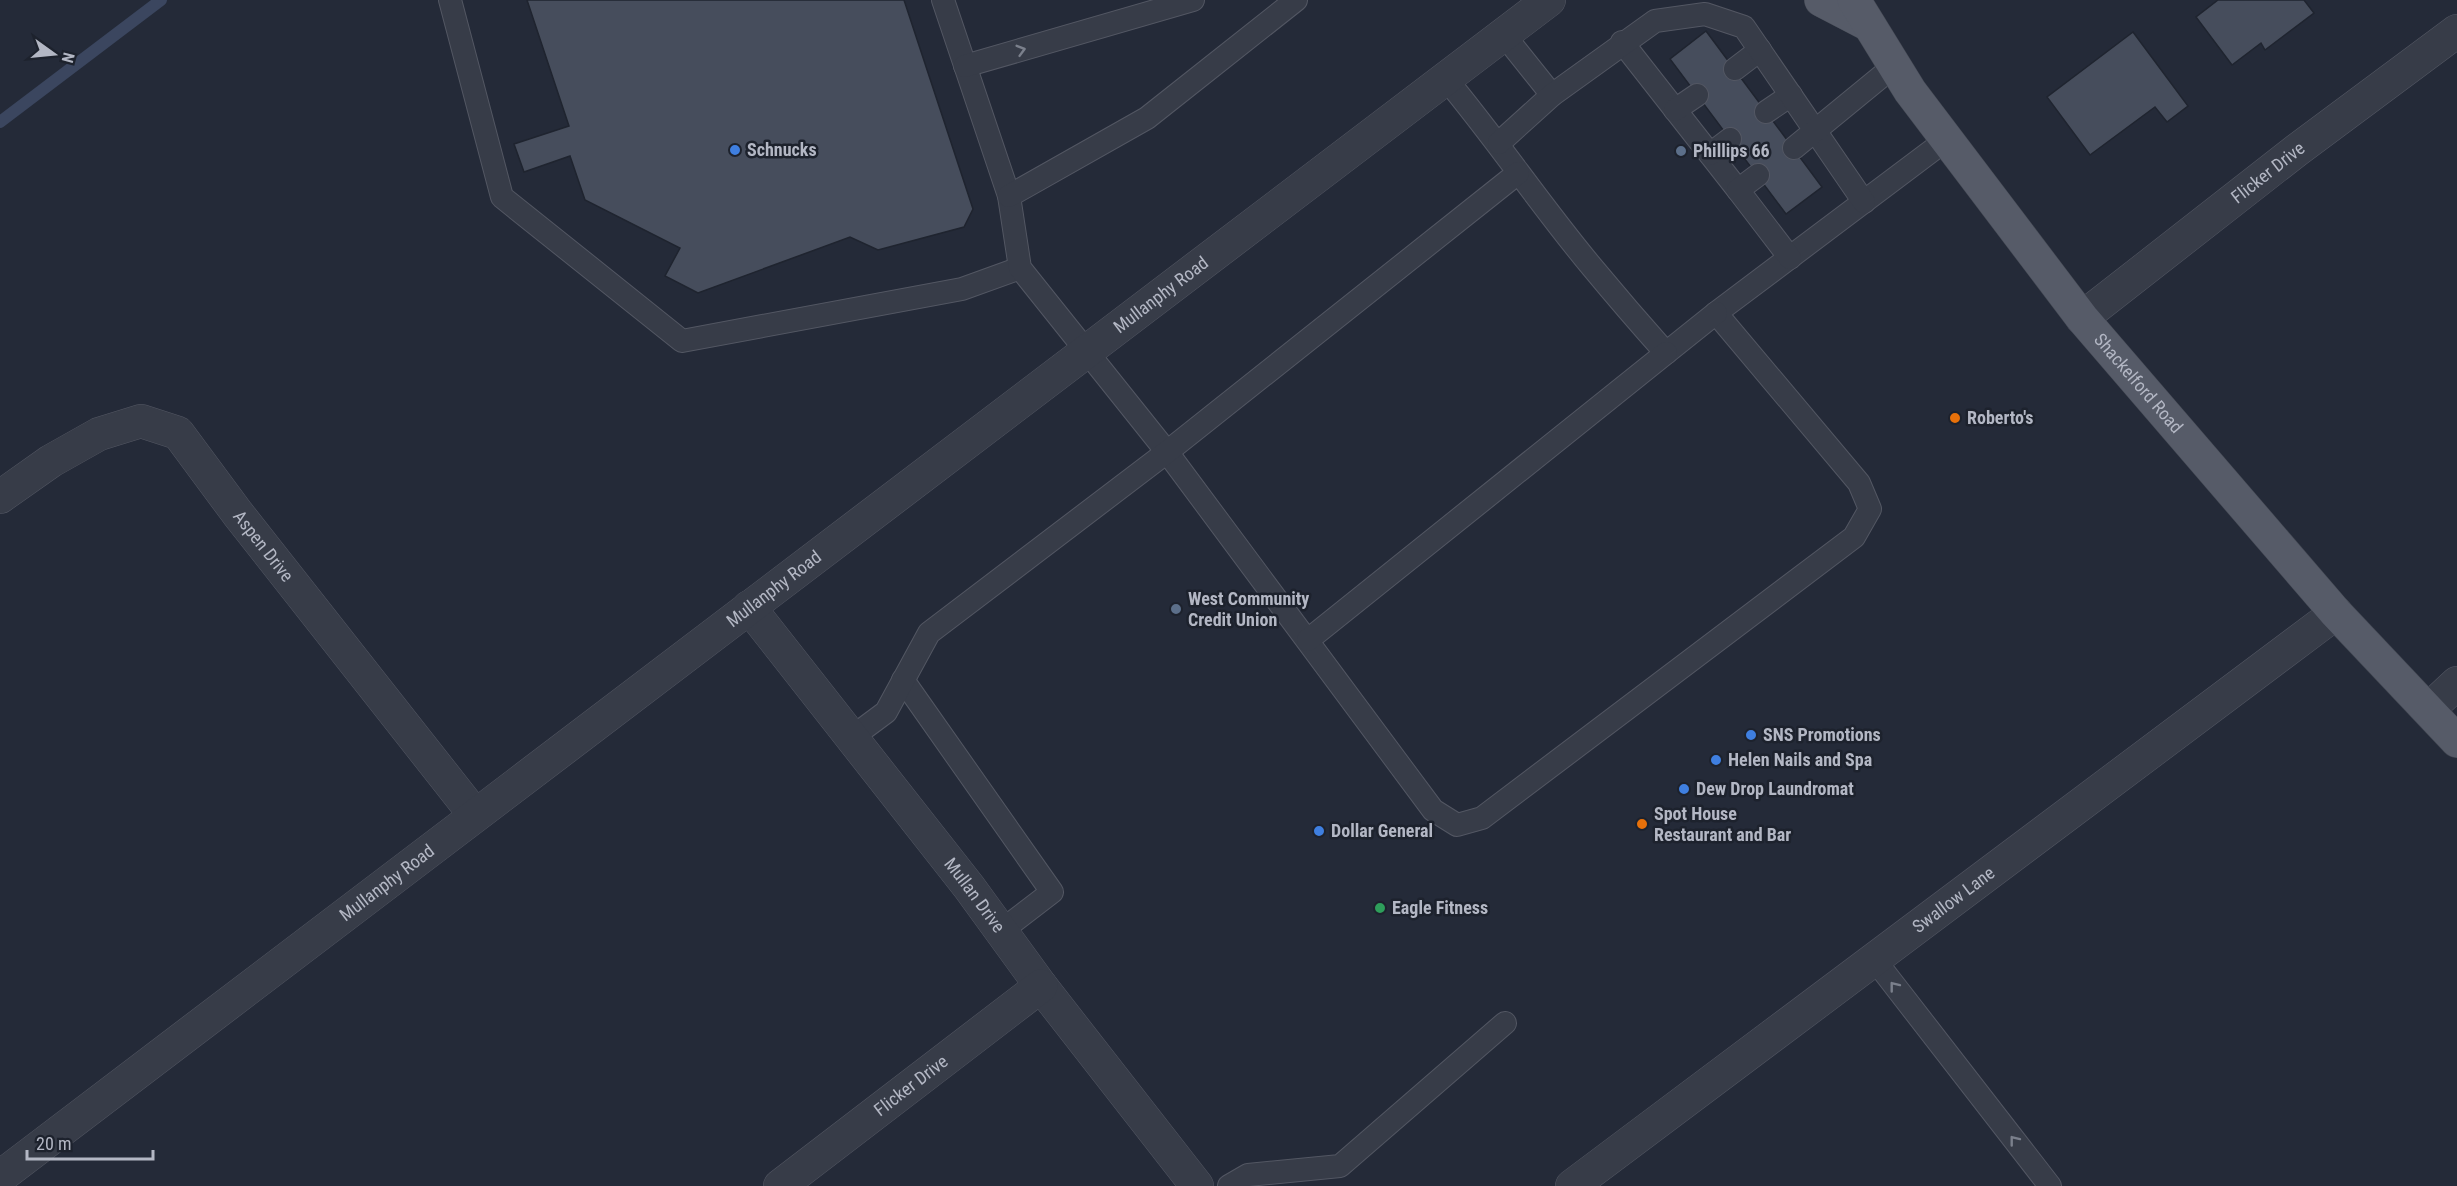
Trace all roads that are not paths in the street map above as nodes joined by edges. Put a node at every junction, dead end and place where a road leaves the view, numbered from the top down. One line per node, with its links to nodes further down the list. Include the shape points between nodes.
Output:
1 (450, 0): 33 (lane, via 502,197 682,341 962,289)
2 (943, 0): 12 (lane)
3 (1193, 0): 12 (lane, one-way to 3)
4 (1296, 0): 30 (lane, via 1147,118)
5 (1549, 0): 9 (street, Mullanphy Road)
6 (1821, 0): 7 (main road)
7 (1865, 8): 13 (main road, Shackelford Road)
8 (2457, 31): 35 (street, Flicker Drive)
9 (1504, 35): 15 (street, Mullanphy Road); 16 (lane)
10 (1622, 42): 11 (lane, via 1655,21 1705,14 1744,27); 16 (lane); 19 (lane)
11 (1760, 50): 14 (lane); 18 (lane)
12 (965, 66): 30 (lane)
13 (1894, 66): 21 (lane); 23 (main road, Shackelford Road)
14 (1735, 69)
15 (1446, 79): 24 (lane); 36 (street, Mullanphy Road)
16 (1552, 95): 24 (lane)
17 (1697, 95): 19 (lane)
18 (1791, 95): 20 (lane); 21 (lane)
19 (1675, 110): 26 (lane)
20 (1766, 112)
21 (1815, 130): 25 (lane); 31 (lane)
22 (1730, 139): 26 (lane)
23 (1946, 140): 31 (lane); 35 (main road, Shackelford Road)
24 (1499, 143): 27 (lane)
25 (1794, 148)
26 (1710, 154): 29 (lane)
27 (1518, 173): 37 (lane, via 1591,267); 38 (lane)
28 (1758, 175): 29 (lane)
29 (1738, 190): 32 (lane)
30 (1009, 196): 33 (lane)
31 (1864, 202): 32 (lane)
32 (1790, 258): 34 (lane)
33 (1020, 268): 36 (lane)
34 (1716, 313): 37 (lane); 42 (lane, via 1859,483 1870,509 1854,537 1482,818 1457,825 1433,810)
35 (2082, 318): 41 (main road, Shackelford Road)
36 (1088, 350): 38 (lane); 40 (street, Mullanphy Road)
37 (1666, 353): 42 (lane)
38 (1167, 452): 42 (lane); 43 (lane, via 929,633)
39 (0, 497): 48 (street, Aspen Drive, via 99,434 141,421 178,433 237,514)
40 (749, 607): 46 (street, Mullan Drive); 48 (street, Mullanphy Road)
41 (2336, 613): 45 (main road, Shackelford Road); 50 (street, Swallow Lane)
42 (1308, 640)
43 (903, 680): 46 (lane, via 886,712); 49 (lane, via 1052,892)
44 (2457, 683): 45 (street)
45 (2428, 709): 47 (main road, Shackelford Road)
46 (850, 738): 49 (street, Mullan Drive)
47 (2457, 741)
48 (475, 815): 53 (street, Mullanphy Road)
49 (1001, 931): 51 (street, Mullan Drive)
50 (1874, 959): 57 (street, Swallow Lane); 58 (lane, one-way to 50)
51 (1041, 986): 54 (street, Flicker Drive); 55 (street, Mullan Drive)
52 (1505, 1023): 56 (lane, via 1340,1166 1248,1175)
53 (0, 1177)
54 (780, 1186)
55 (1197, 1186)
56 (1229, 1186)
57 (1572, 1186)
58 (2050, 1186)

